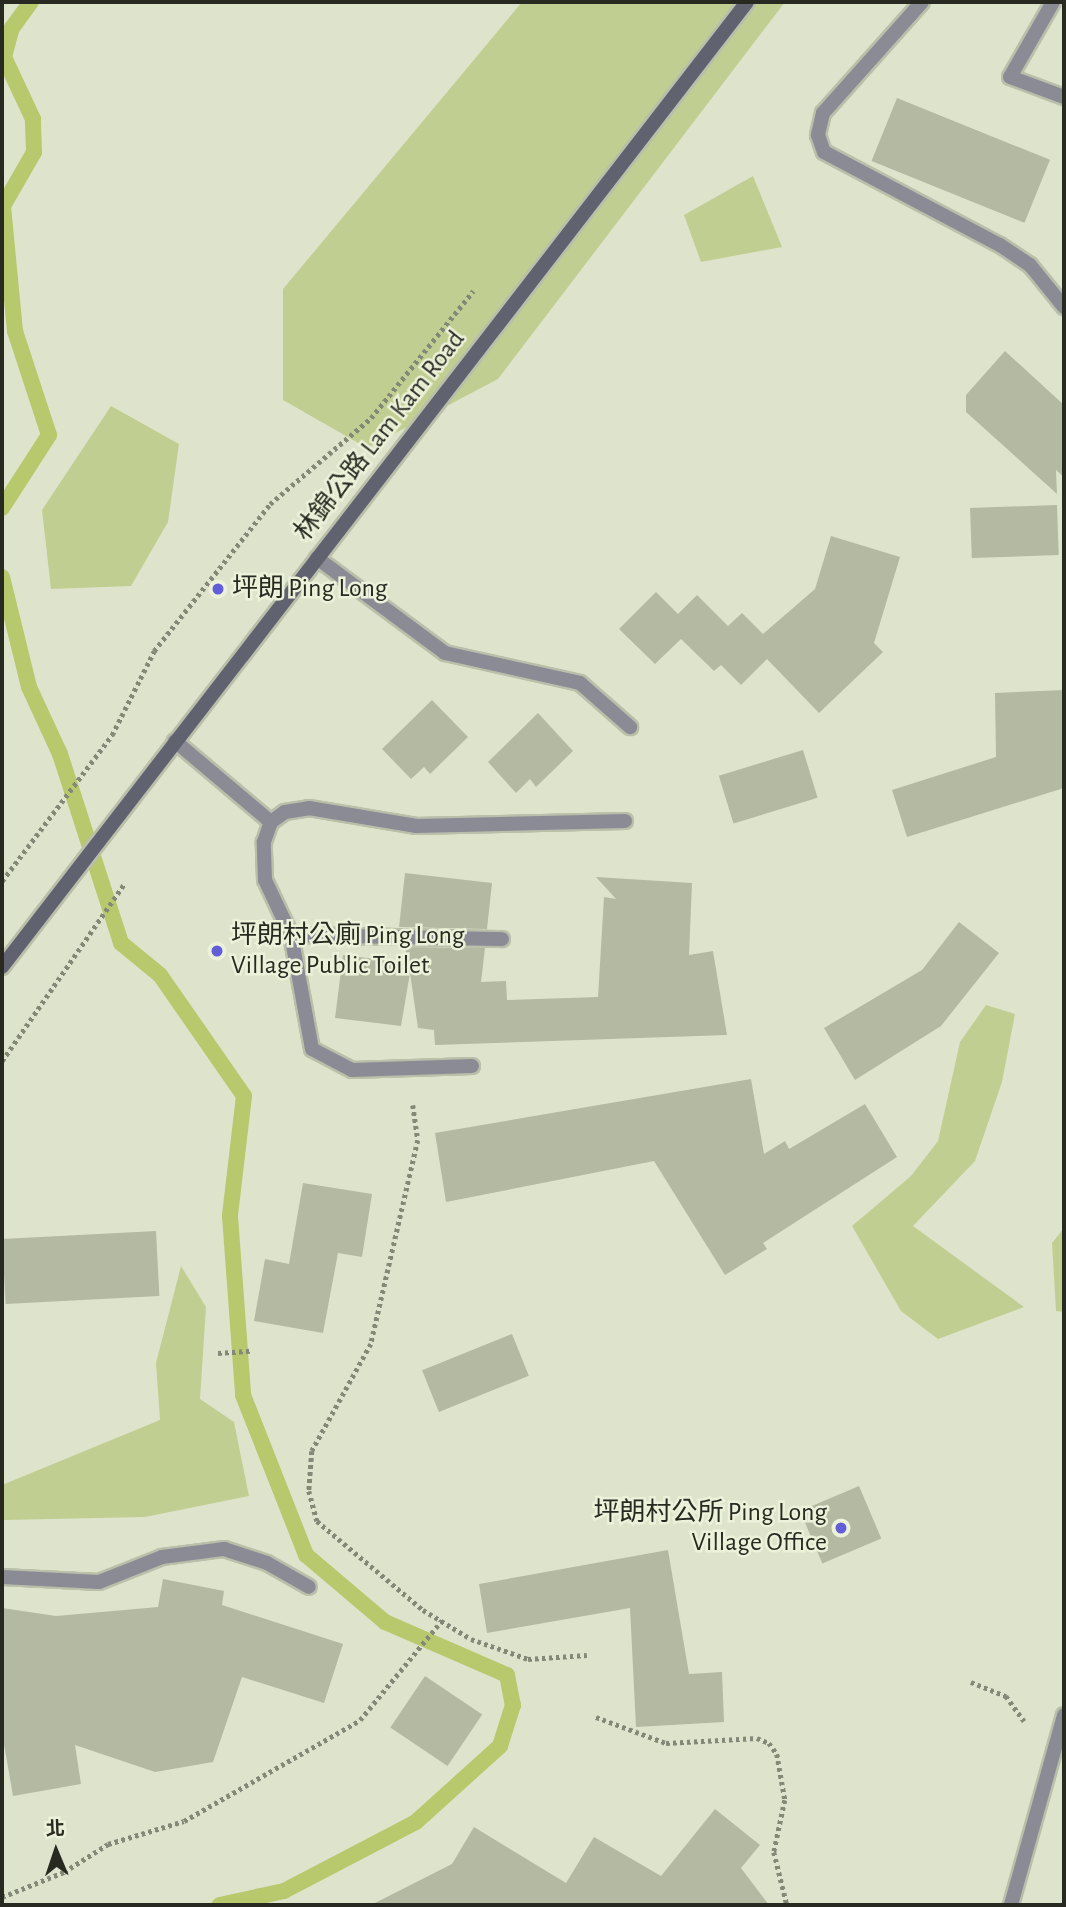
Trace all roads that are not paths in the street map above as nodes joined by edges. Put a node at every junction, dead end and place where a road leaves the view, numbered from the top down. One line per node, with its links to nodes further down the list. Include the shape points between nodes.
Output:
1 (747, 2): 6 (main road, 林錦公路 Lam Kam Road)
2 (922, 2): 5 (street, via 823,113 818,135 824,152 1000,245 1030,265)
3 (1053, 2): 4 (street, via 1010,77)
4 (1064, 97)
5 (1064, 307)
6 (317, 558): 7 (street, via 445,653 580,683); 8 (main road, 林錦公路 Lam Kam Road)
7 (630, 727)
8 (175, 741): 10 (street); 13 (main road, 林錦公路 Lam Kam Road)
9 (625, 821): 10 (street, via 416,826 309,808 285,812)
10 (271, 822): 11 (street, via 264,842 265,880)
11 (291, 935): 12 (street); 14 (street, via 312,1049 352,1070)
12 (502, 939)
13 (2, 967)
14 (472, 1066)
15 (2, 1577): 16 (street, via 99,1582 162,1557 225,1549 267,1563)
16 (309, 1587)
17 (1064, 1715): 18 (street)
18 (1011, 1905)

